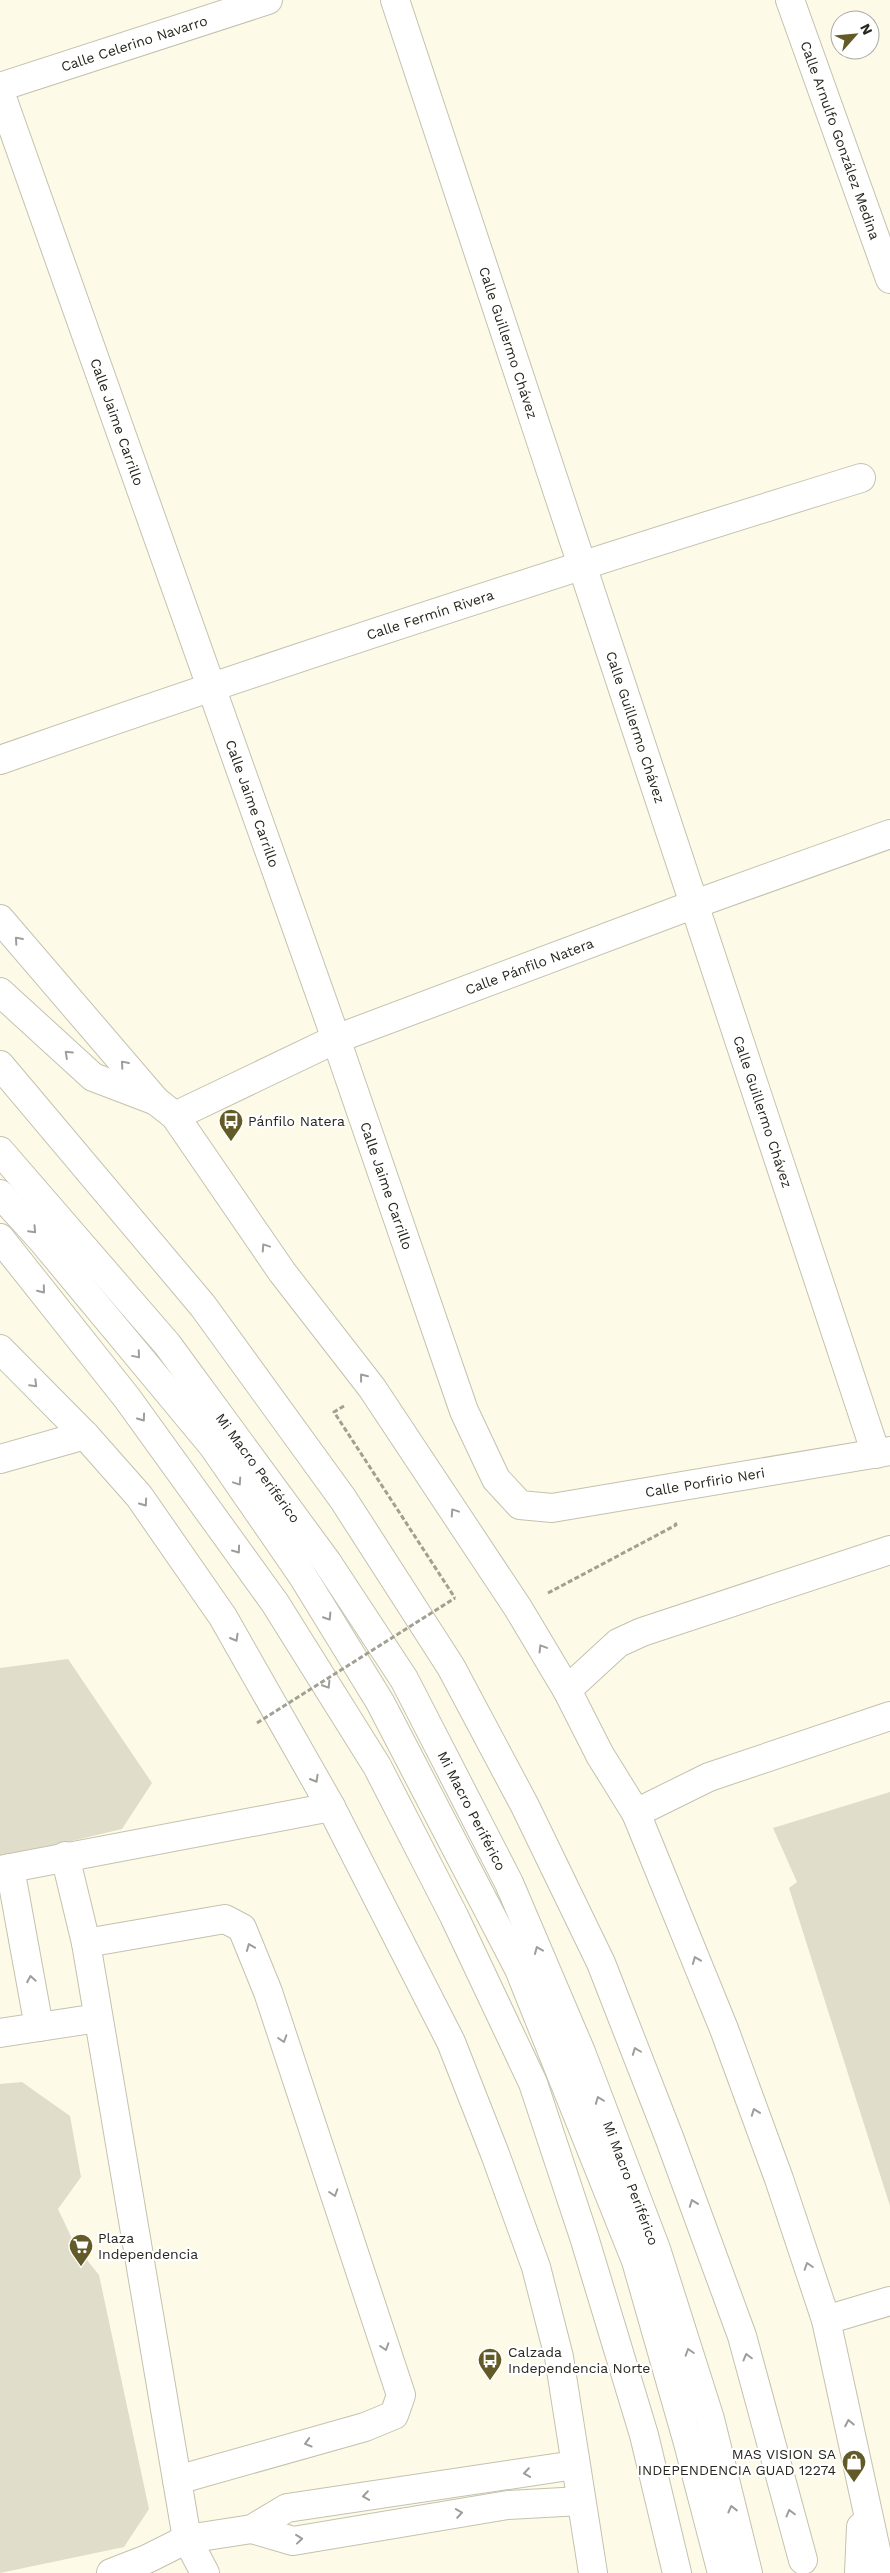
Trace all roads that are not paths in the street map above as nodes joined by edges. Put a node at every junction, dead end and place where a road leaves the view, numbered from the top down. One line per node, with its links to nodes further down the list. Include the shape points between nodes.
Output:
1 (268, 0): 4 (main road, Calle Celerino Navarro)
2 (395, 0): 8 (main road, Calle Guillermo Chávez)
3 (790, 0): 6 (main road, Calle Arnulfo González Medina)
4 (0, 87)
5 (0, 92): 9 (main road, Calle Jaime Carrillo)
6 (890, 279)
7 (862, 478): 8 (main road, Calle Fermín Rivera)
8 (582, 564): 9 (main road, Calle Fermín Rivera); 12 (main road, Calle Guillermo Chávez)
9 (211, 686): 10 (main road, Calle Fermín Rivera); 15 (main road, Calle Jaime Carrillo)
10 (0, 760)
11 (890, 834): 12 (main road, Calle Pánfilo Natera)
12 (695, 904): 15 (main road, Calle Pánfilo Natera); 23 (main road, Calle Guillermo Chávez)
13 (0, 919): 17 (main road, one-way to 13)
14 (0, 992): 17 (main road, one-way to 14, via 93,1078)
15 (336, 1039): 17 (main road, Calle Pánfilo Natera); 25 (main road, Calle Jaime Carrillo, via 464,1411 496,1479)
16 (0, 1065): 45 (main road, one-way to 16, via 742,2336 673,2146 601,1963 525,1806 451,1667 337,1491 203,1306)
17 (165, 1108): 27 (main road, one-way to 17, via 518,1608 372,1388 282,1272)
18 (0, 1151): 52 (main road, Mi Macro Periférico, one-way to 18, via 710,2419 656,2249 581,2052 509,1883 404,1679 327,1562 167,1344)
19 (0, 1194): 51 (main road, Mi Macro Periférico, one-way to 51, via 214,1446 302,1576 380,1702 519,1969 636,2261)
20 (0, 1238): 50 (main road, one-way to 50, via 127,1398 275,1603 378,1766 533,2083 641,2426)
21 (0, 1349): 22 (main road, one-way to 22)
22 (85, 1435): 24 (main road); 29 (main road, one-way to 29, via 139,1496 223,1617)
23 (883, 1453): 25 (main road, Calle Porfirio Neri, via 552,1508)
24 (0, 1459)
25 (520, 1505)
26 (890, 1550): 27 (main road, via 642,1632 618,1643)
27 (567, 1690): 30 (main road, via 600,1756)
28 (890, 1716): 30 (main road, via 709,1777)
29 (331, 1807): 31 (main road); 39 (main road, via 451,2042 496,2154 541,2285 559,2357)
30 (636, 1813): 38 (main road, one-way to 30, via 724,2029)
31 (65, 1856): 32 (main road); 33 (main road)
32 (5, 1869): 35 (main road, one-way to 32)
33 (86, 1943): 34 (main road); 40 (main road, via 225,1919 242,1928 268,1992 401,2396 394,2415 365,2427)
34 (98, 2018): 35 (main road); 40 (main road)
35 (39, 2027): 36 (main road)
36 (0, 2033)
37 (890, 2301): 38 (main road)
38 (826, 2320): 41 (main road, one-way to 38)
39 (575, 2465): 42 (main road); 43 (main road, one-way to 43, via 287,2508)
40 (177, 2480): 44 (main road)
41 (861, 2483): 53 (main road); 54 (main road)
42 (583, 2512): 43 (main road, one-way to 42, via 293,2541 508,2505); 48 (main road); 49 (main road)
43 (252, 2529): 44 (main road)
44 (187, 2540): 46 (main road); 47 (main road)
45 (803, 2560)
46 (111, 2573)
47 (205, 2573)
48 (592, 2573)
49 (603, 2573)
50 (677, 2573)
51 (722, 2573)
52 (748, 2573)
53 (859, 2573)
54 (881, 2573)

